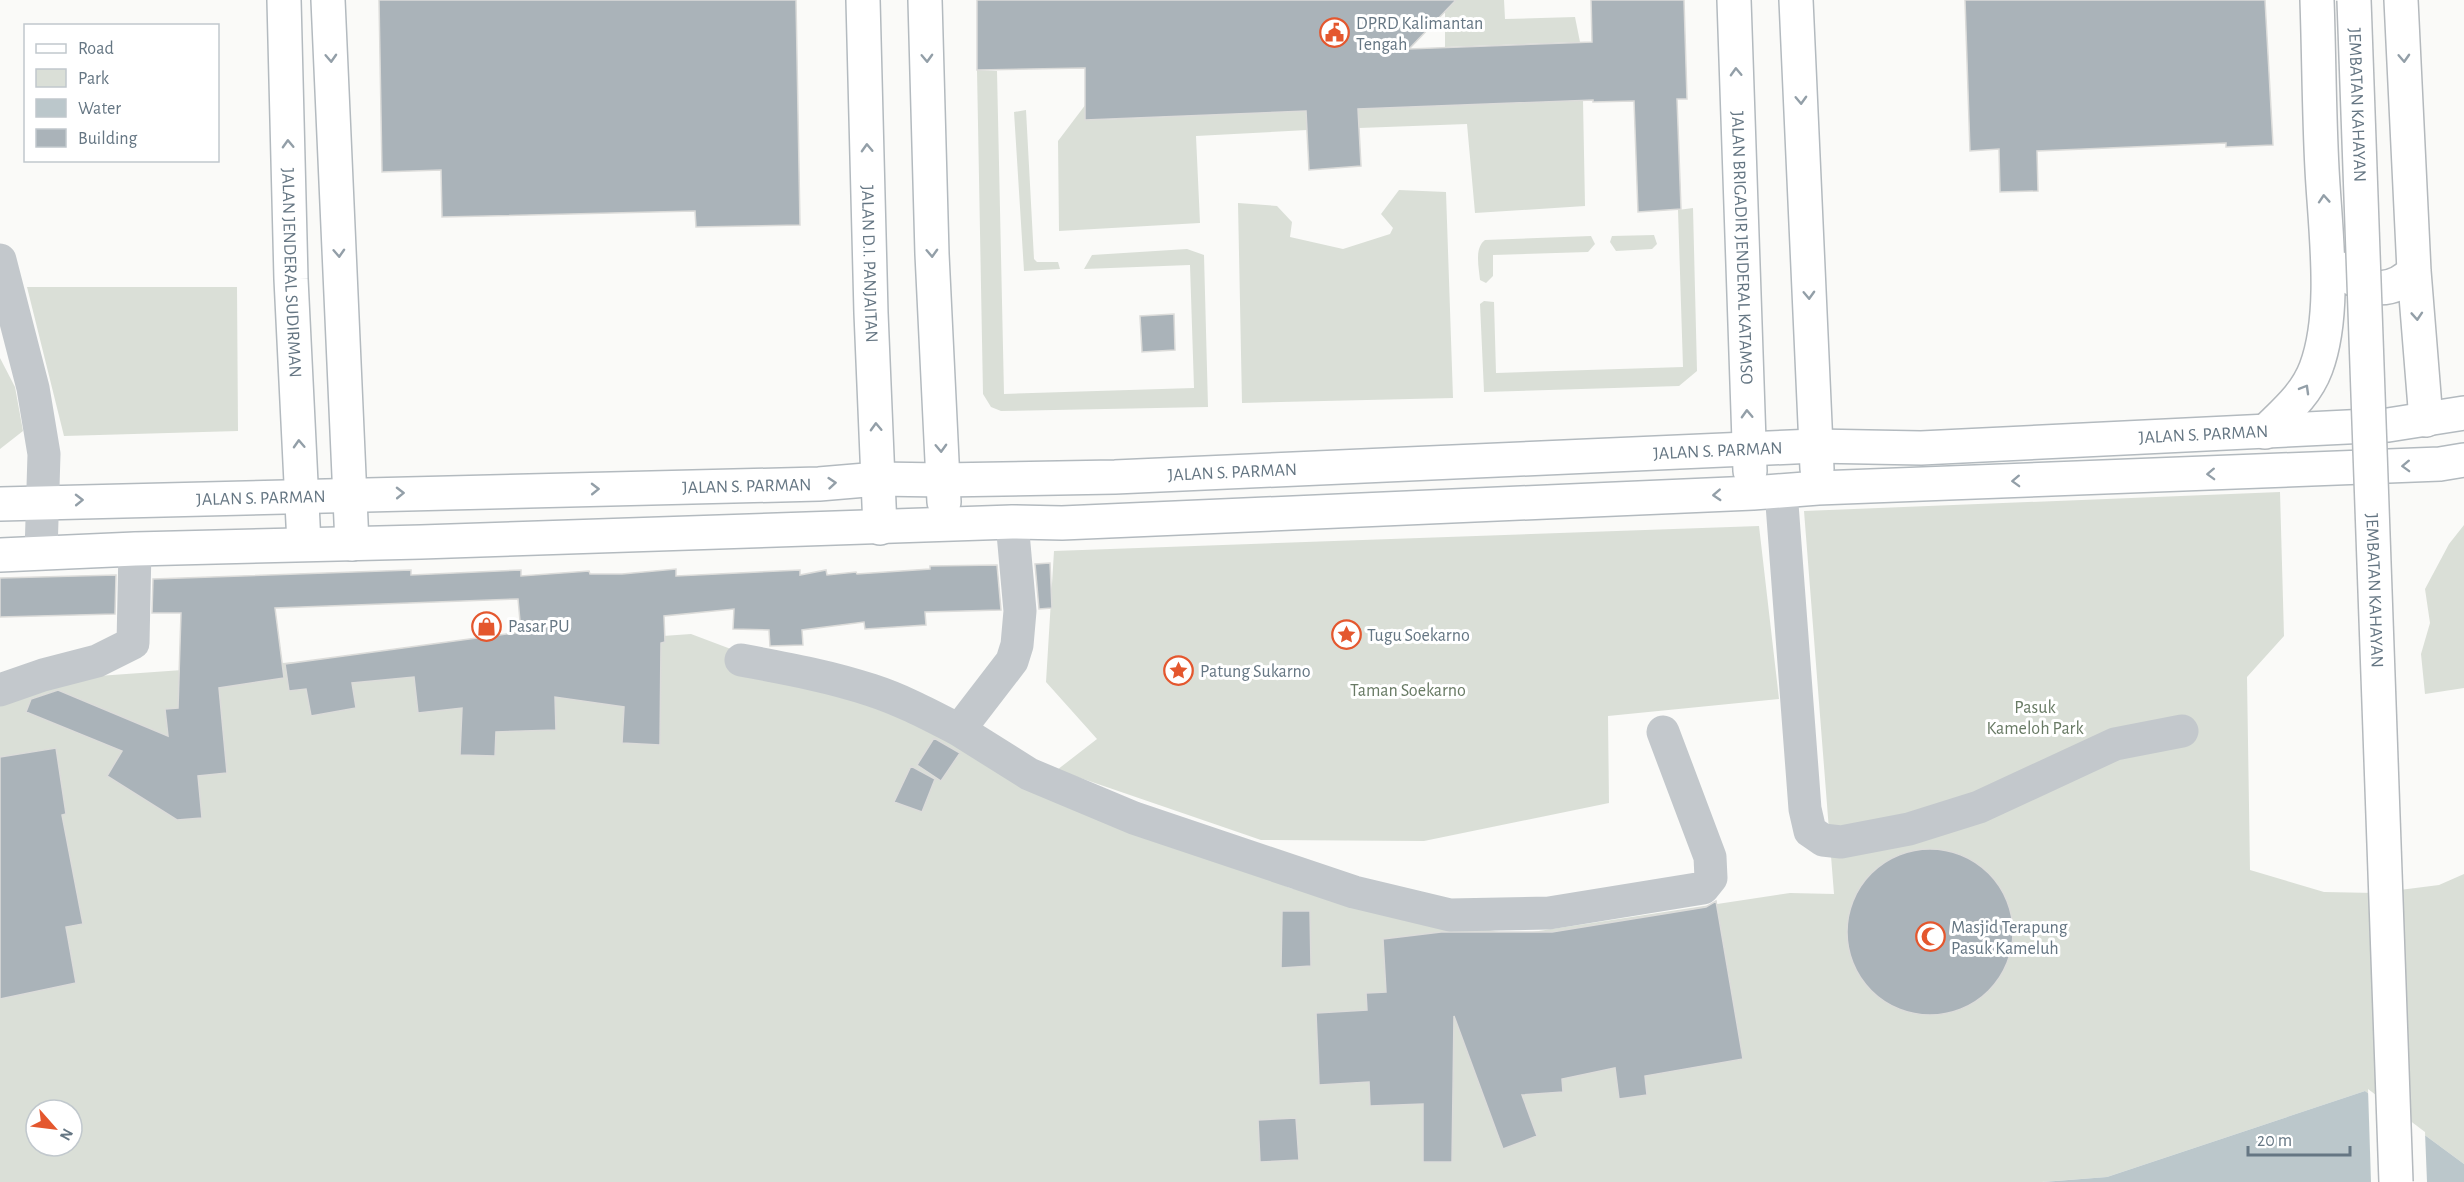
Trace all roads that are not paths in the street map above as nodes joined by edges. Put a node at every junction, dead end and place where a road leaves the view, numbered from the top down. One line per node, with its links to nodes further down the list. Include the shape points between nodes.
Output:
1 (284, 0): 24 (main road, JALAN JENDERAL SUDIRMAN, one-way to 1)
2 (328, 0): 23 (main road, one-way to 23)
3 (863, 0): 19 (main road, JALAN D.I. PANJAITAN, one-way to 3)
4 (925, 0): 20 (main road, one-way to 20)
5 (1734, 0): 17 (main road, JALAN BRIGADIR JENDERAL KATAMSO, one-way to 5)
6 (1796, 0): 16 (main road, one-way to 16)
7 (2318, 0): 10 (main road, one-way to 7)
8 (2354, 0): 40 (main road, JEMBATAN KAHAYAN, bridge)
9 (2401, 0): 12 (main road, one-way to 12)
10 (2326, 245): 12 (main road, via 2349,278 2373,288 2404,282); 15 (main road, one-way to 10, via 2302,396 2316,369 2326,329)
11 (0, 260): 25 (street, via 33,388 44,454)
12 (2414, 271): 14 (main road, one-way to 14)
13 (2464, 413): 14 (main road, JALAN S. PARMAN)
14 (2426, 420): 15 (main road, JALAN S. PARMAN)
15 (2265, 432): 16 (main road, JALAN S. PARMAN, via 1921,448)
16 (1815, 446): 17 (main road, JALAN S. PARMAN); 21 (main road)
17 (1748, 449): 20 (main road, JALAN S. PARMAN, via 1115,477); 22 (main road, JALAN BRIGADIR JENDERAL KATAMSO)
18 (2464, 460): 21 (main road, one-way to 21, via 2241,473)
19 (878, 479): 20 (main road, JALAN S. PARMAN); 23 (main road, JALAN S. PARMAN, one-way to 19, via 819,484); 29 (main road, JALAN D.I. PANJAITAN)
20 (942, 480): 28 (main road)
21 (1818, 488): 22 (main road)
22 (1767, 492): 27 (main road, one-way to 27); 38 (street, via 1805,809 1810,831 1823,840 1840,843 1909,829 1979,807 2115,744)
23 (350, 494): 24 (main road, JALAN S. PARMAN); 31 (main road)
24 (301, 495): 25 (main road, JALAN S. PARMAN, one-way to 24); 30 (main road, JALAN JENDERAL SUDIRMAN)
25 (41, 501): 26 (main road, JALAN S. PARMAN); 33 (street)
26 (0, 504)
27 (1012, 522): 28 (main road); 37 (street, via 1020,611 1017,645 1012,661)
28 (945, 525): 29 (main road)
29 (880, 528): 31 (main road)
30 (304, 544): 31 (main road); 32 (main road)
31 (352, 544)
32 (135, 549): 33 (main road); 36 (street, via 133,643 97,662)
33 (41, 553): 34 (main road)
34 (0, 555)
35 (741, 660): 37 (street, via 870,690)
36 (0, 690)
37 (959, 730): 39 (street, via 1029,774 1134,818 1354,892 1450,915 1549,913 1702,888 1711,878 1710,857)
38 (2182, 731)
39 (1663, 732)
40 (2396, 1182)

